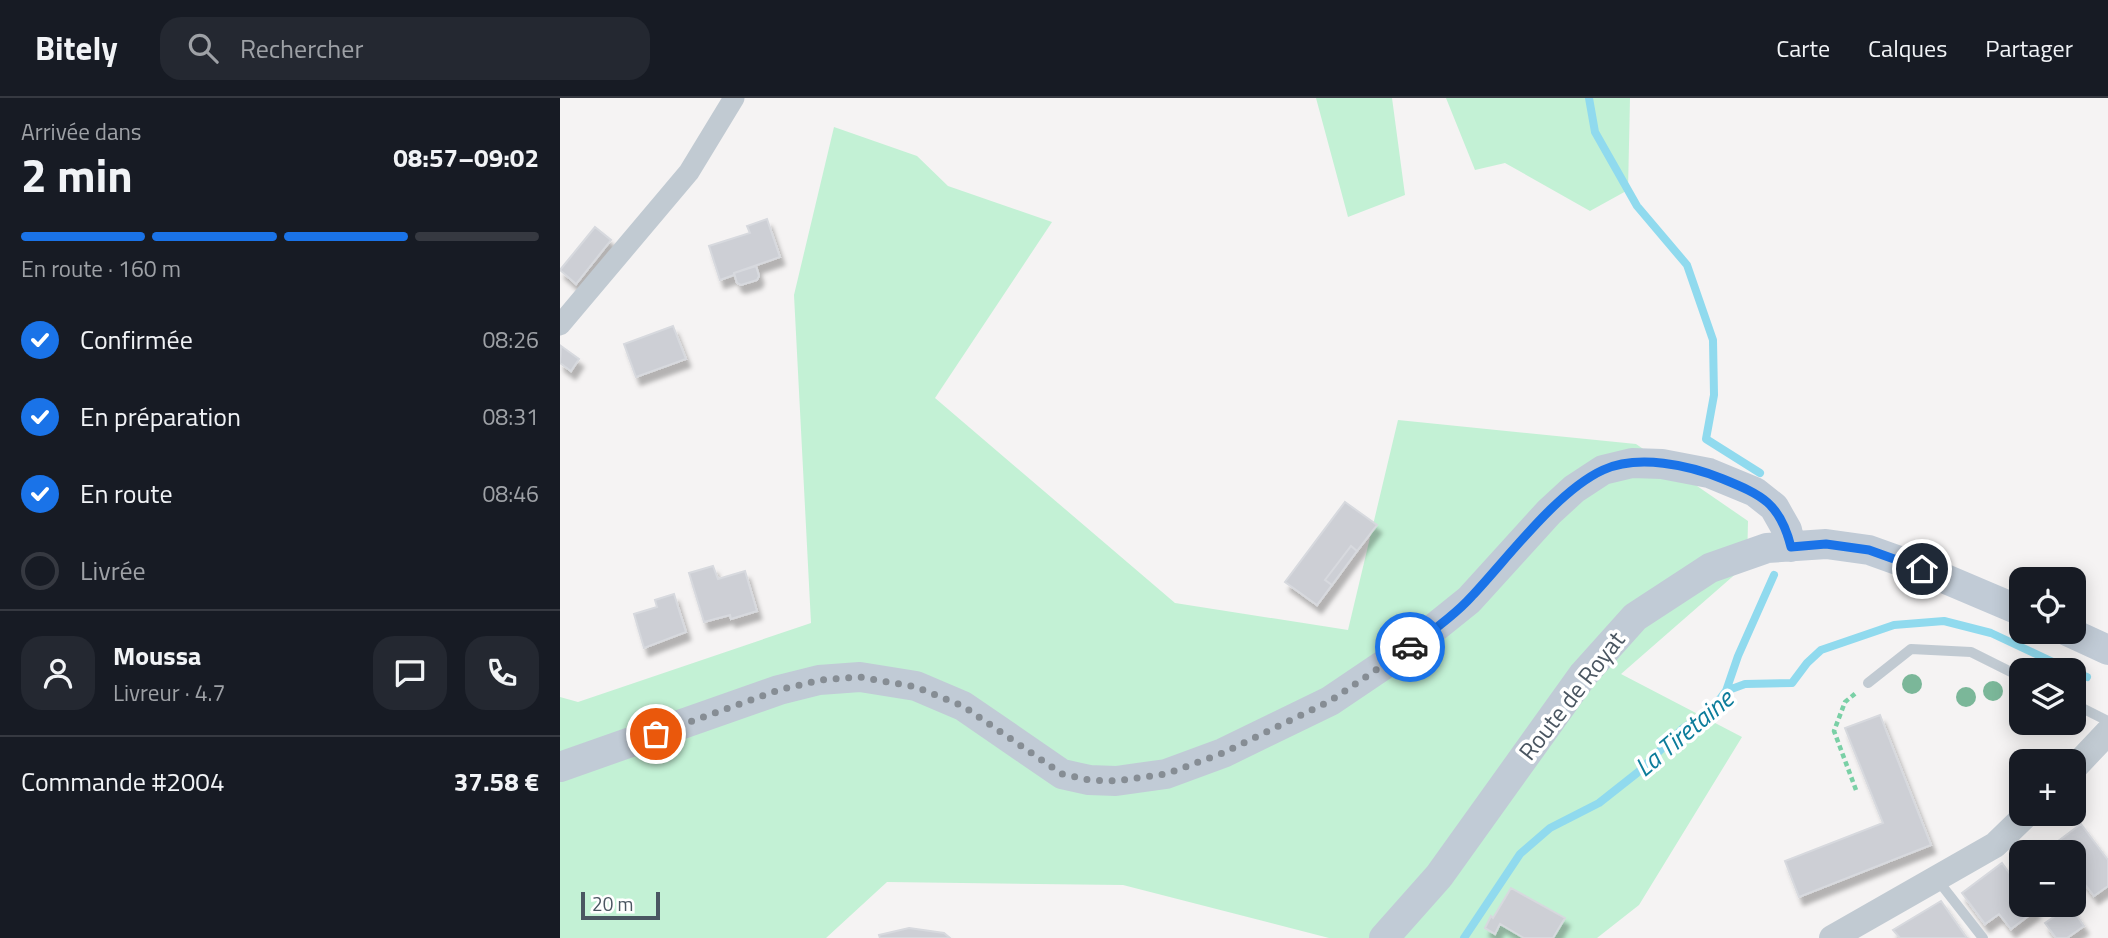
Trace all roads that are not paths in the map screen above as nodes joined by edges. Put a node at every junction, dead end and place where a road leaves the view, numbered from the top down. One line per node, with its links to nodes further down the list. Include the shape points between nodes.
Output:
1 (734, 98): 2 (street, via 690,172)
2 (560, 325)
3 (1791, 547): 4 (main road, Route de Royat, via 1826,544 1869,550); 11 (main road, via 1774,507 1755,492 1709,473 1632,463 1603,470 1549,512 1469,600 1413,645 1330,701 1223,753 1166,774 1116,781 1062,774 963,706 916,687 860,677 779,690); 14 (main road, Route de Royat, via 1767,548 1710,568 1635,617 1583,675 1439,876)
4 (2009, 606)
5 (2009, 671): 6 (lane, via 1971,652 1911,649)
6 (1868, 683)
7 (2086, 710): 8 (lane)
8 (2108, 721)
9 (2108, 732): 10 (street)
10 (2086, 755)
11 (560, 768)
12 (2014, 826): 13 (street, via 1994,845)
13 (1936, 878): 15 (street); 16 (lane)
14 (1384, 938)
15 (1832, 938)
16 (1983, 938)

